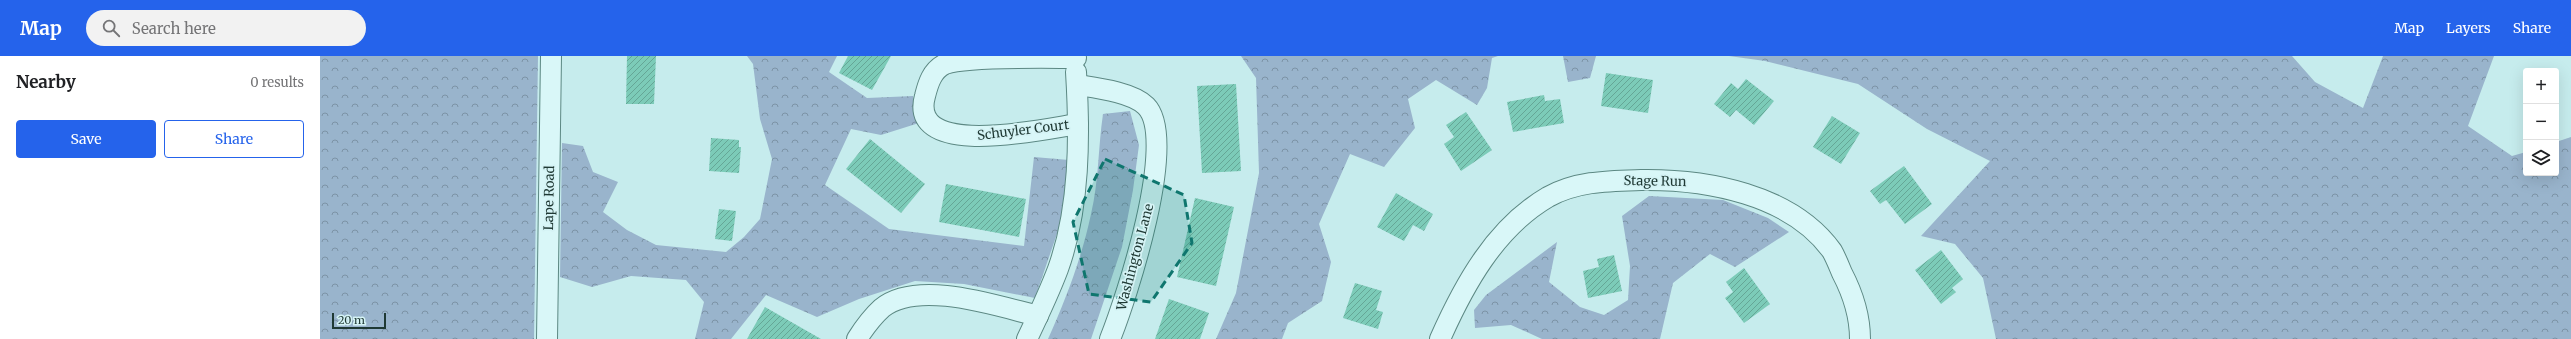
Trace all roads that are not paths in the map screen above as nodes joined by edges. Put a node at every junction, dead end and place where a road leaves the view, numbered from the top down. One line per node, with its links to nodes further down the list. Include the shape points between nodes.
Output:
1 (551, 56): 6 (street, Lape Road)
2 (1075, 57): 3 (street); 4 (street, Schuyler Court, via 972,59 945,64 931,78 924,99 924,111 931,125 964,136 997,136)
3 (1077, 85): 4 (street); 9 (street, Washington Lane, via 1121,94 1146,105 1155,120 1155,165 1149,215 1121,311)
4 (1078, 124): 5 (street, via 1074,191 1067,235 1058,268)
5 (1038, 316): 7 (street, via 962,298 921,296 894,301 882,308 867,323); 8 (street)
6 (547, 339)
7 (857, 339)
8 (1027, 339)
9 (1110, 339)
10 (1440, 339): 11 (street, Stage Run, via 1454,306 1493,244 1519,217 1548,197 1576,186 1597,181 1668,180 1713,184 1750,196 1789,213 1811,229 1832,252 1854,295)
11 (1860, 339)

